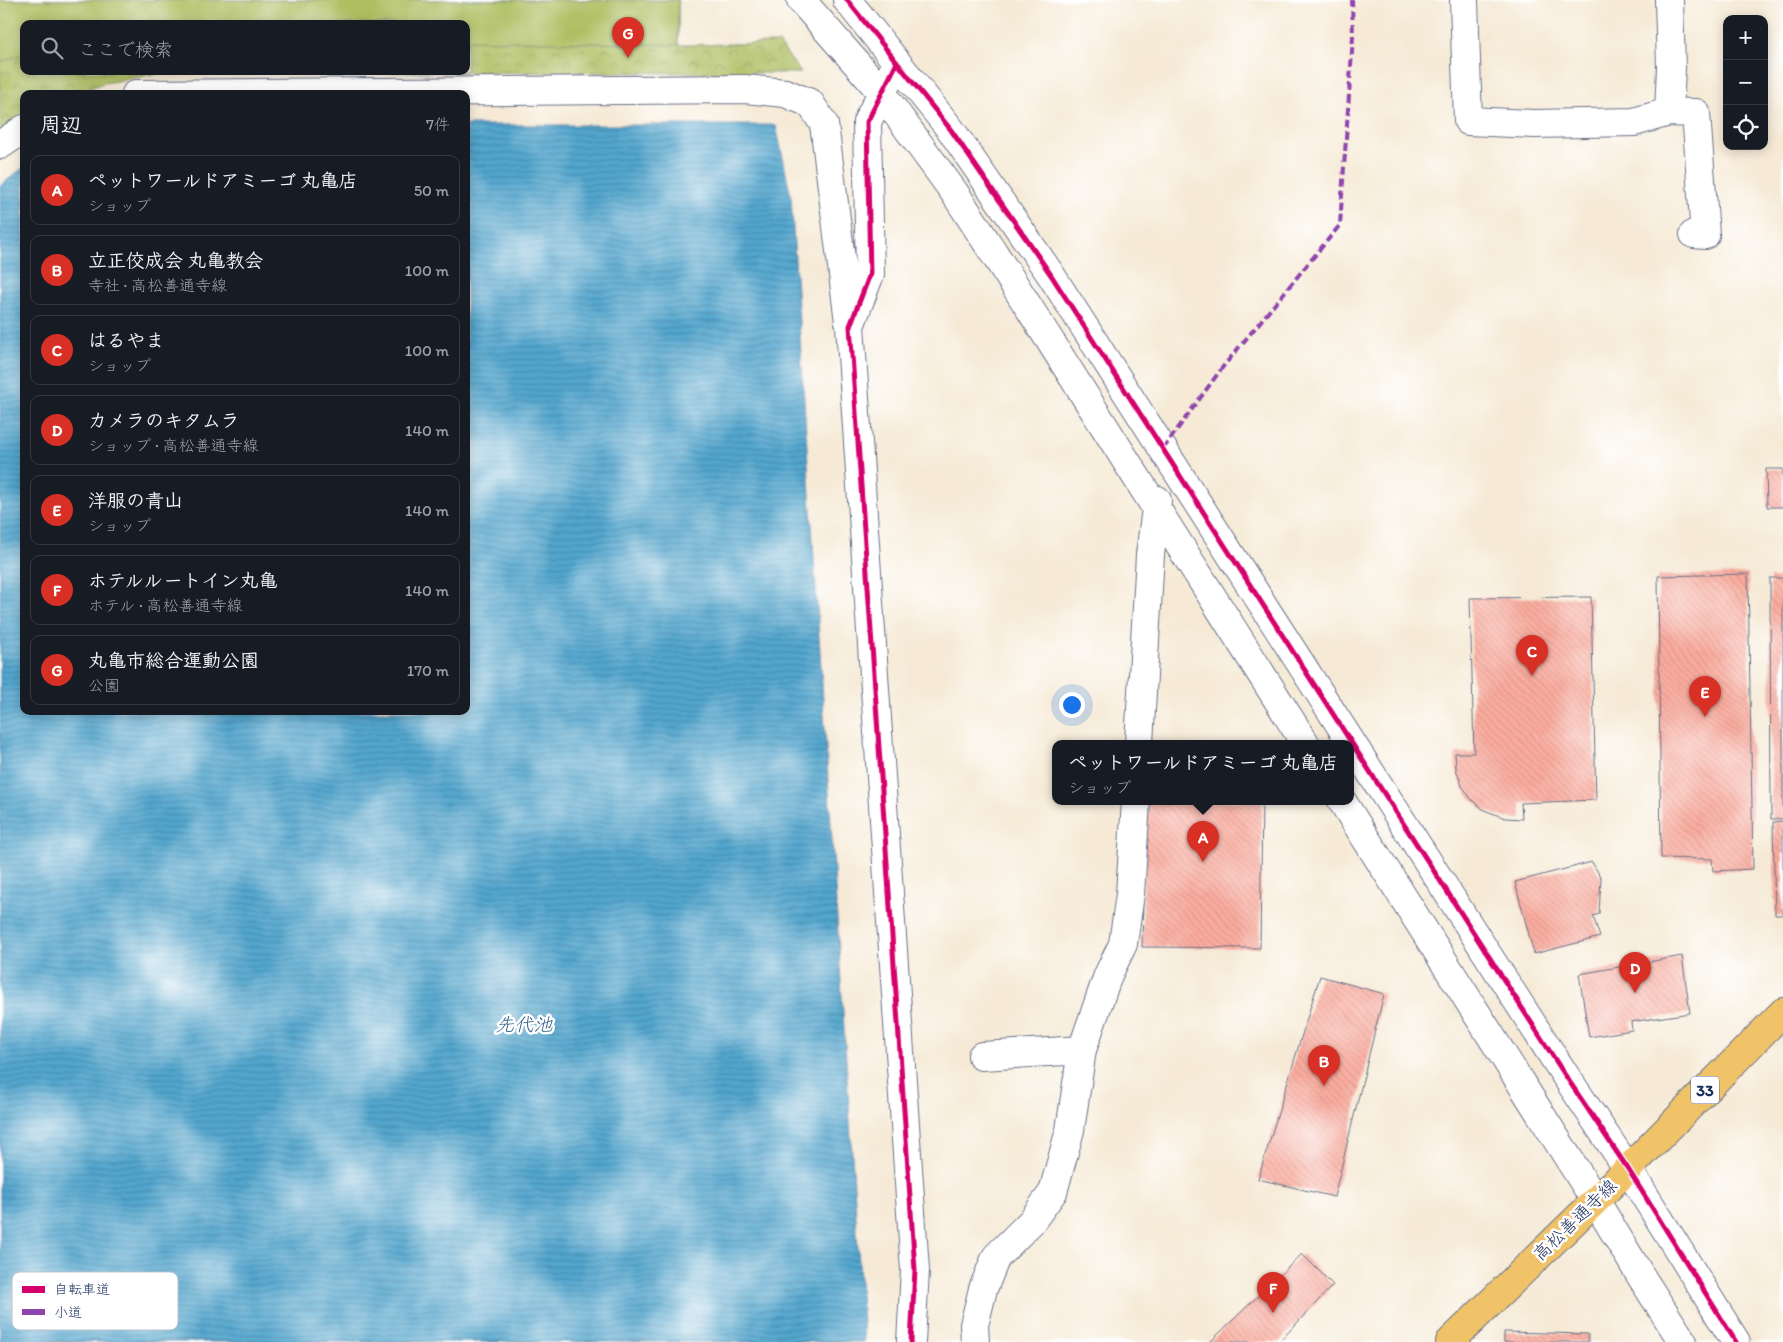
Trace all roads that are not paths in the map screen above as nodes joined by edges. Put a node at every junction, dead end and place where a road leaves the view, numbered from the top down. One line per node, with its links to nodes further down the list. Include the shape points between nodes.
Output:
1 (801, 0): 7 (street)
2 (847, 0): 5 (street)
3 (1464, 0): 8 (street, via 1468,121 1534,124 1634,122)
4 (1669, 0): 8 (street)
5 (897, 63): 7 (street); 13 (street, via 951,130 1029,243)
6 (470, 91): 12 (street, via 745,89 785,93 810,103 824,124)
7 (882, 94): 12 (street, via 867,122 870,274); 14 (street, via 959,201)
8 (1669, 112): 11 (street, via 1696,113 1705,235)
9 (20, 132): 10 (street)
10 (0, 144)
11 (1694, 234)
12 (850, 326): 26 (street, via 915,1270)
13 (1163, 449): 14 (street); 17 (street)
14 (1156, 507): 15 (street, via 1150,555); 16 (street)
15 (1139, 740)
16 (1303, 740)
17 (1350, 740)
18 (1354, 746): 24 (street)
19 (1136, 805): 22 (street, via 1123,944 1108,975)
20 (1345, 805): 25 (street)
21 (1783, 1012): 24 (main road, 高松善通寺線 / 33)
22 (1082, 1050): 23 (street); 27 (street, via 1070,1130 1053,1192 996,1258 983,1289 974,1325)
23 (982, 1056)
24 (1628, 1169): 25 (main road, 高松善通寺線 / 33); 30 (street)
25 (1595, 1200): 28 (main road, 高松善通寺線 / 33); 29 (street)
26 (911, 1342)
27 (974, 1342)
28 (1450, 1342)
29 (1683, 1342)
30 (1736, 1342)

